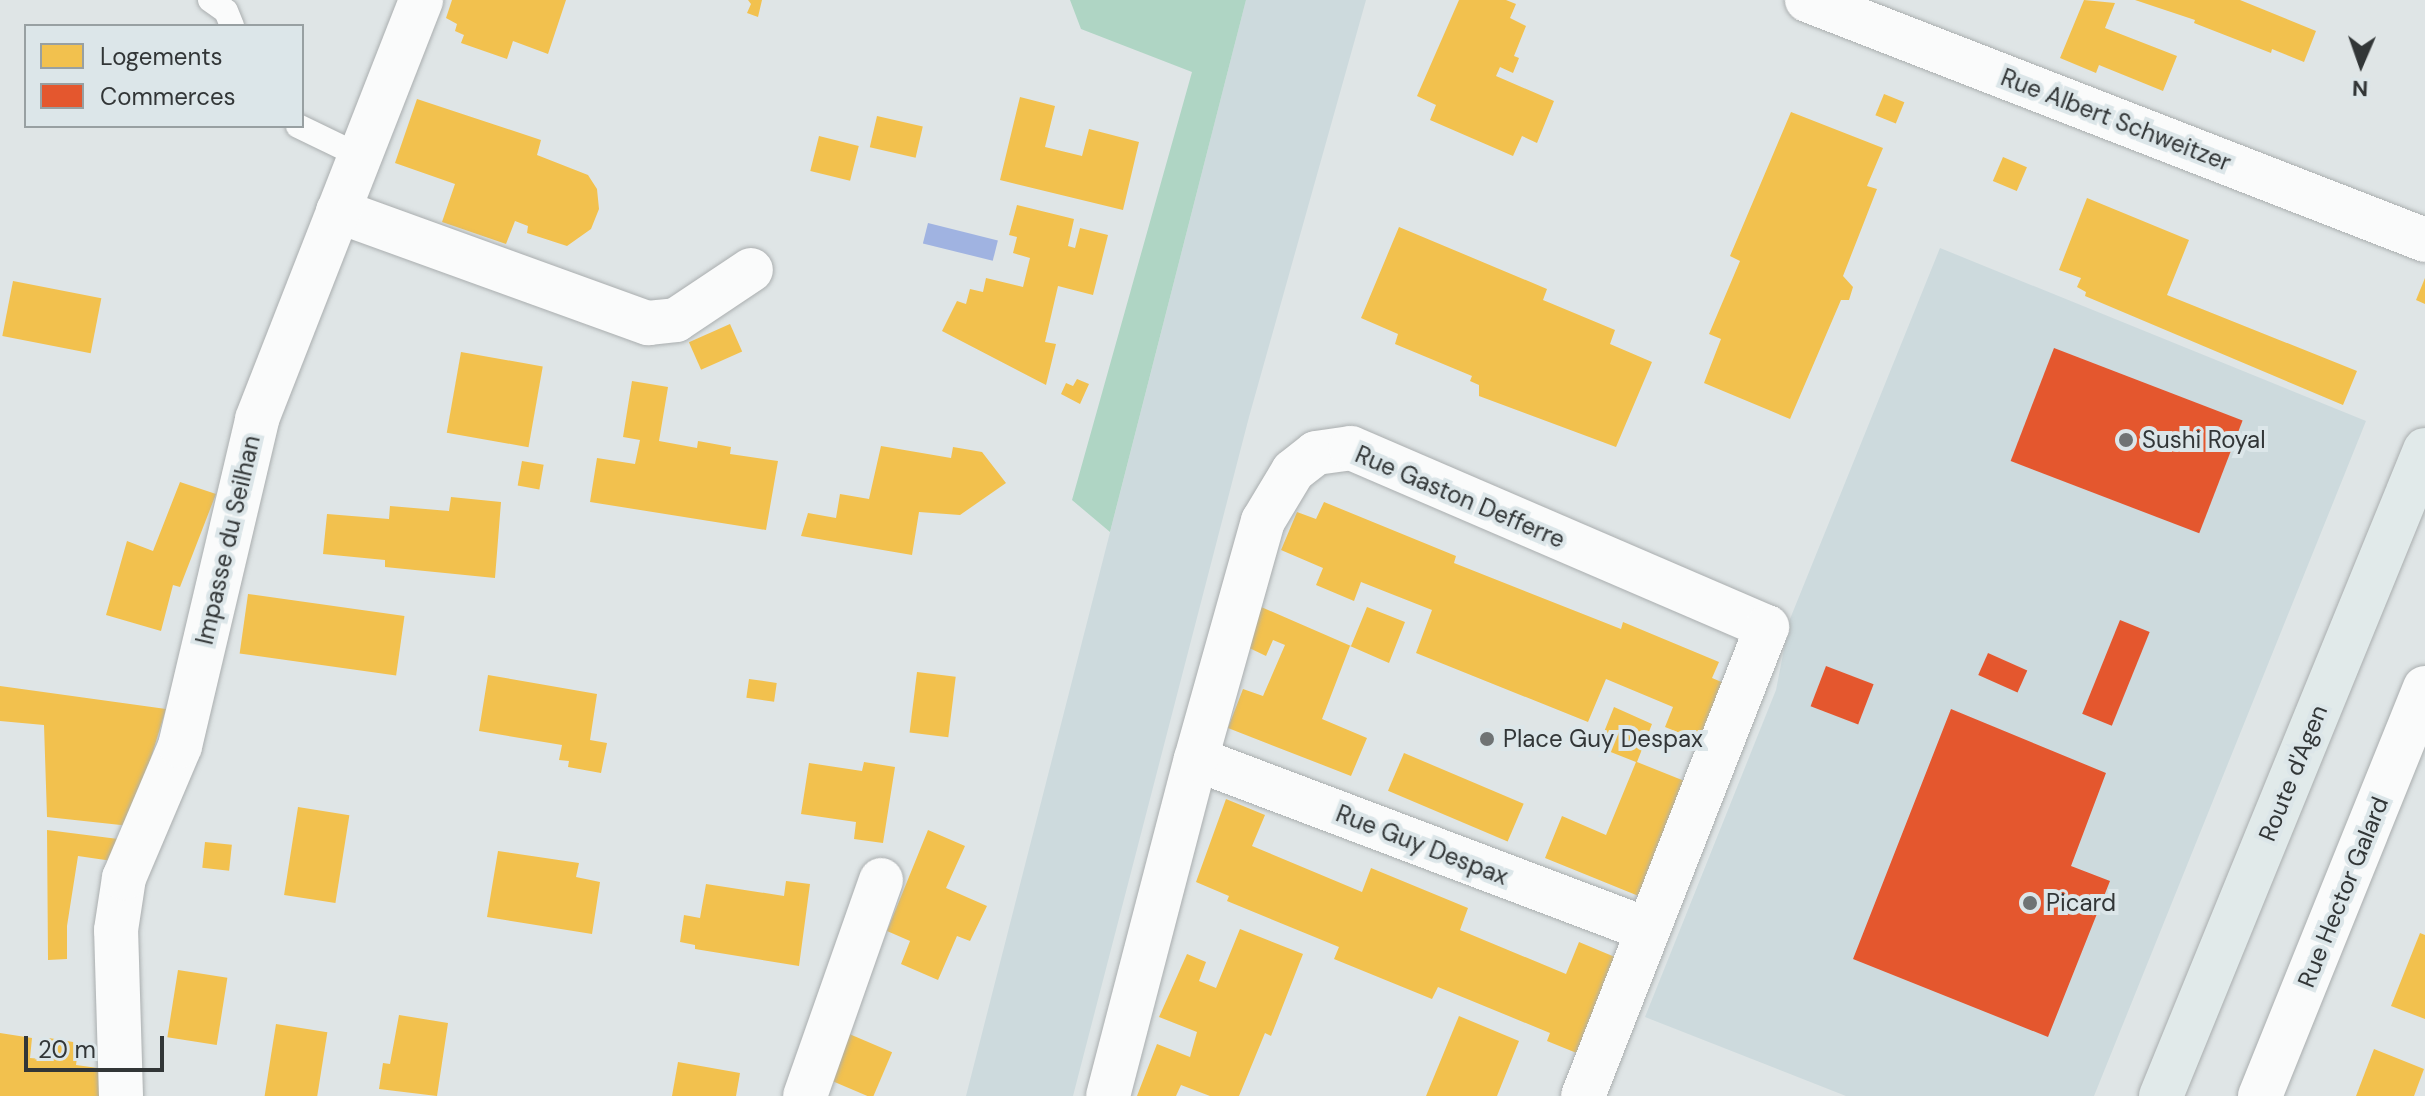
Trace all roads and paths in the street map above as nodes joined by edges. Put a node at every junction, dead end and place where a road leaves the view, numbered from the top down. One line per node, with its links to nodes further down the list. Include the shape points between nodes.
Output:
1 (210, 0): 4 (lane, via 226,11)
2 (421, 0): 6 (street, Impasse du Seilhan)
3 (1807, 0): 8 (street, Rue Albert Schweitzer)
4 (231, 24)
5 (302, 128): 6 (lane)
6 (360, 156): 7 (street, Impasse du Seilhan)
7 (338, 211): 9 (street, via 648,323 676,320); 15 (street, Impasse du Seilhan, via 257,419 180,746 124,878 116,930)
8 (2425, 240)
9 (751, 270)
10 (2425, 450): 19 (main road, Route d'Agen)
11 (2425, 688): 20 (street, Rue Hector Galard)
12 (1196, 759): 14 (street, Rue Guy Despax); 14 (street, Rue Gaston Defferre, via 1263,521 1293,471 1316,453 1351,448 1767,627); 17 (street, Rue Gaston Defferre)
13 (881, 880): 16 (street)
14 (1648, 930): 18 (street, Rue Gaston Defferre)
15 (121, 1096)
16 (805, 1096)
17 (1108, 1096)
18 (1583, 1096)
19 (2161, 1096)
20 (2260, 1096)

